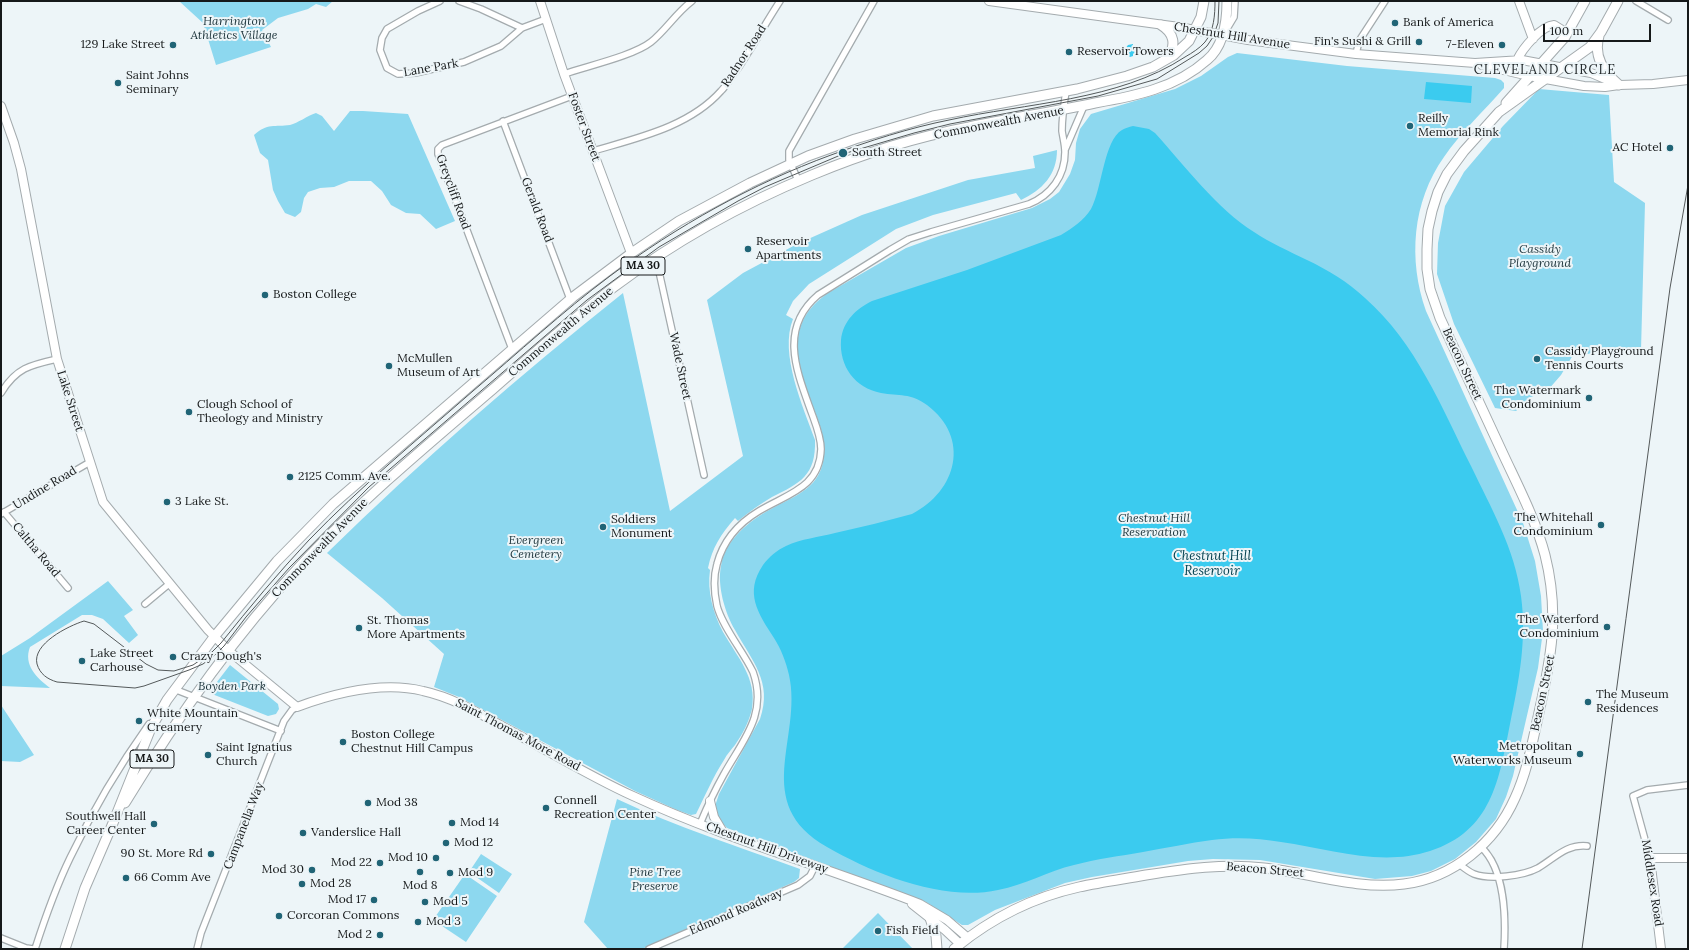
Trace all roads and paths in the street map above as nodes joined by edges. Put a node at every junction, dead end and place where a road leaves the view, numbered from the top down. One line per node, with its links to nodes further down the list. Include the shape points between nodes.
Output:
1 (440, 1): 19 (street, Lane Park, via 386,29 380,50 386,68 398,74 415,73 464,62 501,46)
2 (459, 1): 19 (street)
3 (540, 1): 16 (main road, Foster Street)
4 (692, 1): 31 (street, via 649,44 633,52)
5 (780, 1): 44 (street, Radnor Road, via 721,91 706,104 687,117 651,134)
6 (874, 1): 45 (street, via 790,147)
7 (989, 1): 18 (main road, Chestnut Hill Avenue)
8 (1204, 1): 20 (main road, Commonwealth Avenue / MA 30)
9 (1227, 1): 23 (main road, Commonwealth Avenue / MA 30, via 1226,24)
10 (1235, 1): 23 (street, Commonwealth Avenue, via 1234,17)
11 (1385, 1): 25 (street, via 1359,41)
12 (1519, 1): 24 (main road)
13 (1584, 1): 22 (main road, Beacon Street)
14 (1618, 1): 21 (main road, Beacon Street)
15 (1636, 1): 17 (street)
16 (546, 20): 19 (street, Lane Park); 31 (main road, Foster Street)
17 (1668, 20)
18 (1161, 25): 20 (main road, Chestnut Hill Avenue); 27 (main road, via 1169,31 1174,41 1172,51)
19 (522, 28)
20 (1195, 30): 23 (main road, Chestnut Hill Avenue); 27 (main road, Commonwealth Avenue / MA 30, via 1185,46)
21 (1601, 32): 30 (main road, Beacon Street, via 1590,47); 35 (main road, via 1597,46 1599,59 1607,75)
22 (1567, 33): 24 (main road, via 1558,26 1550,25); 29 (main road, Beacon Street)
23 (1222, 36): 25 (main road, Chestnut Hill Avenue); 39 (main road, Commonwealth Avenue / MA 30, via 1210,59 1175,82 1139,94)
24 (1533, 39): 26 (main road)
25 (1356, 54): 28 (main road, Chestnut Hill Avenue)
26 (1517, 60): 28 (main road, Chestnut Hill Avenue); 29 (main road, Chestnut Hill Avenue)
27 (1164, 61): 36 (main road, Commonwealth Avenue / MA 30, via 1127,76)
28 (1475, 63): 32 (main road, Chestnut Hill Avenue)
29 (1541, 64): 30 (main road, Chestnut Hill Avenue); 32 (main road, Beacon Street)
30 (1561, 68): 33 (main road, Beacon Street); 35 (main road, Chestnut Hill Avenue, via 1591,73)
31 (564, 74): 37 (main road, Foster Street)
32 (1529, 76): 33 (main road, Chestnut Hill Avenue); 41 (main road, Beacon Street)
33 (1546, 79): 35 (main road, Chestnut Hill Avenue, via 1589,86); 41 (main road, Beacon Street)
34 (1688, 80): 35 (main road, Chestnut Hill Avenue, via 1651,85)
35 (1619, 85)
36 (1066, 91): 40 (street, Chestnut Hill Driveway); 45 (main road, Commonwealth Avenue / MA 30, via 984,105 914,121 855,139)
37 (572, 96): 42 (street, Greycliff Road); 44 (main road, Foster Street)
38 (1, 106): 53 (main road, Lake Street, via 21,169)
39 (1084, 106): 40 (main road, Commonwealth Avenue / MA 30); 43 (street, Chestnut Hill Driveway)
40 (1064, 110): 43 (street, Chestnut Hill Driveway, via 1062,132); 46 (main road, Commonwealth Avenue / MA 30, via 943,132 866,155)
41 (1499, 112): 74 (main road, Beacon Street, via 1447,174 1432,211 1427,249 1428,279 1434,303 1535,526 1546,558 1553,606 1549,670 1526,769 1507,814)
42 (503, 121): 49 (street, Gerald Road); 52 (street, Greycliff Road, via 442,145 438,151)
43 (1065, 150): 69 (street, Chestnut Hill Driveway, via 1064,167 1057,181 1048,193 1037,201 909,239 818,294 800,316 794,332 794,358 821,441 820,461 805,485 741,524 728,539 718,559 714,582 717,606 754,672 758,696 756,717 751,730)
44 (593, 151): 47 (main road, Foster Street)
45 (790, 164): 46 (street); 47 (main road, Commonwealth Avenue / MA 30, via 703,208)
46 (798, 180): 48 (main road, Commonwealth Avenue / MA 30, via 725,216)
47 (631, 253): 49 (main road, Commonwealth Avenue / MA 30)
48 (656, 258): 51 (main road, Commonwealth Avenue / MA 30, via 609,291); 56 (street, Wade Street)
49 (570, 299): 50 (main road, Commonwealth Avenue / MA 30)
50 (540, 325): 51 (main road); 52 (main road, Commonwealth Avenue / MA 30)
51 (552, 338): 62 (main road, Commonwealth Avenue / MA 30, via 393,474 350,515 298,568)
52 (512, 349): 61 (main road, Commonwealth Avenue / MA 30, via 314,522 277,561)
53 (57, 359): 54 (street, via 26,367 13,376); 55 (main road, Lake Street)
54 (1, 393)
55 (90, 462): 57 (street, Undine Road); 58 (main road, Lake Street, via 99,495 107,509)
56 (704, 475)
57 (3, 513): 59 (street, Caltha Road)
58 (169, 584): 60 (street); 61 (main road, Lake Street)
59 (68, 588)
60 (145, 604)
61 (214, 637): 62 (main road, Lake Street); 63 (main road, Commonwealth Avenue / MA 30)
62 (229, 652): 64 (main road, Commonwealth Avenue / MA 30); 66 (main road)
63 (174, 689): 64 (street); 65 (main road, Commonwealth Avenue / MA 30)
64 (193, 696): 67 (street); 70 (main road, Commonwealth Avenue / MA 30)
65 (162, 706): 70 (main road, Commonwealth Avenue / MA 30); 85 (street, Commonwealth Avenue, via 128,756 81,836 60,881)
66 (297, 707): 67 (street, Campanella Way, via 286,718); 71 (main road, Saint Thomas More Road, via 337,695 384,688 436,694 471,708 617,788)
67 (280, 731): 87 (street, Campanella Way)
68 (1688, 785): 75 (street, Middlesex Road, via 1648,790 1633,796)
69 (710, 800): 71 (street, Chestnut Hill Driveway); 72 (main road, via 714,818)
70 (113, 823): 86 (main road, Commonwealth Avenue / MA 30, via 85,888)
71 (700, 824): 72 (main road, Chestnut Hill Driveway)
72 (724, 832): 78 (main road, Chestnut Hill Driveway)
73 (1587, 846): 79 (street, via 1579,845 1567,849 1531,871 1518,875)
74 (1481, 847): 77 (main road, Beacon Street); 79 (street, via 1491,860)
75 (1650, 858): 76 (main road); 91 (main road, Middlesex Road)
76 (1688, 858)
77 (1459, 864): 79 (street, via 1474,874); 84 (main road, Beacon Street, via 1424,880 1384,886 1260,867 1213,866 1175,870 1086,885 1054,894 1008,913)
78 (815, 866): 80 (main road, Chestnut Hill Driveway); 88 (street, Edmond Roadway, via 810,876 798,885)
79 (1497, 876): 90 (street, via 1504,908)
80 (905, 898): 81 (main road, Chestnut Hill Driveway); 84 (main road, Chestnut Hill Driveway, via 938,914)
81 (930, 918): 84 (main road, Chestnut Hill Driveway); 89 (main road)
82 (1, 933): 83 (street)
83 (4, 939): 85 (street)
84 (962, 944)
85 (34, 949)
86 (65, 949)
87 (197, 949)
88 (649, 949)
89 (937, 949)
90 (1504, 949)
91 (1661, 949)

